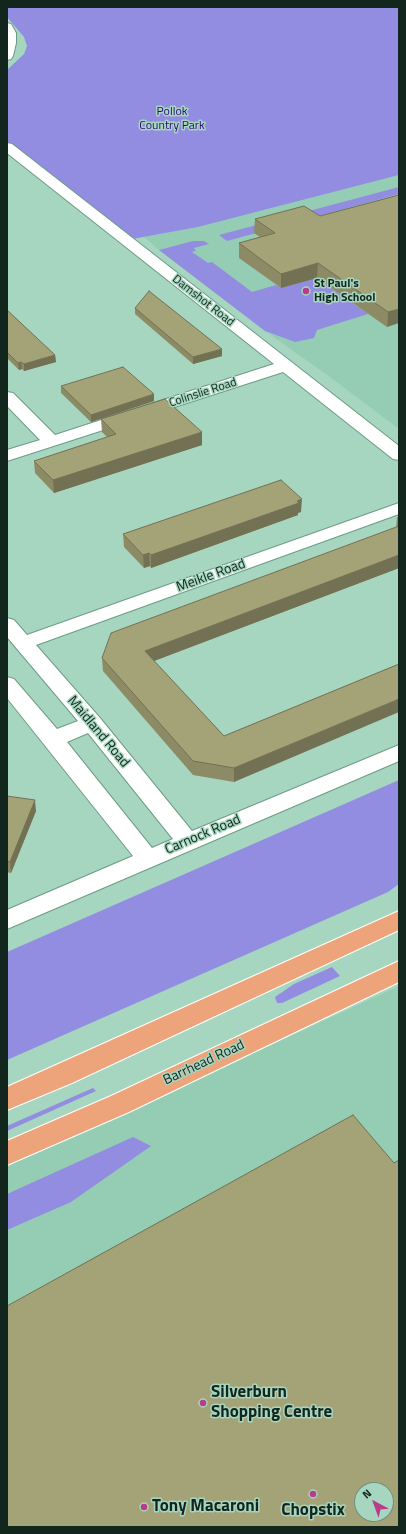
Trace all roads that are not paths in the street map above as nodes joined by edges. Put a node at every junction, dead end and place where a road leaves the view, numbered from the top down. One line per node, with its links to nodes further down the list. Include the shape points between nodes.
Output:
1 (7, 26): 2 (street, via 10,44)
2 (7, 56)
3 (7, 147): 4 (street, Damshot Road)
4 (285, 366): 6 (street, Colinslie Road); 7 (street, Damshot Road)
5 (7, 397): 6 (street)
6 (51, 441): 8 (street, Colinslie Road)
7 (399, 455)
8 (7, 456)
9 (399, 508): 11 (street, Meikle Road)
10 (7, 624): 11 (street, Maidland Road)
11 (24, 643): 13 (street, Maidland Road)
12 (7, 684): 14 (street)
13 (92, 723): 14 (street); 16 (street, Maidland Road)
14 (53, 739): 17 (street)
15 (399, 752): 16 (street, Carnock Road)
16 (188, 842): 17 (street, Carnock Road)
17 (148, 859): 18 (street, Carnock Road)
18 (7, 920)
19 (399, 920): 21 (main road)
20 (399, 971): 22 (main road, Barrhead Road, via 120,1104)
21 (7, 1099)
22 (7, 1153)

